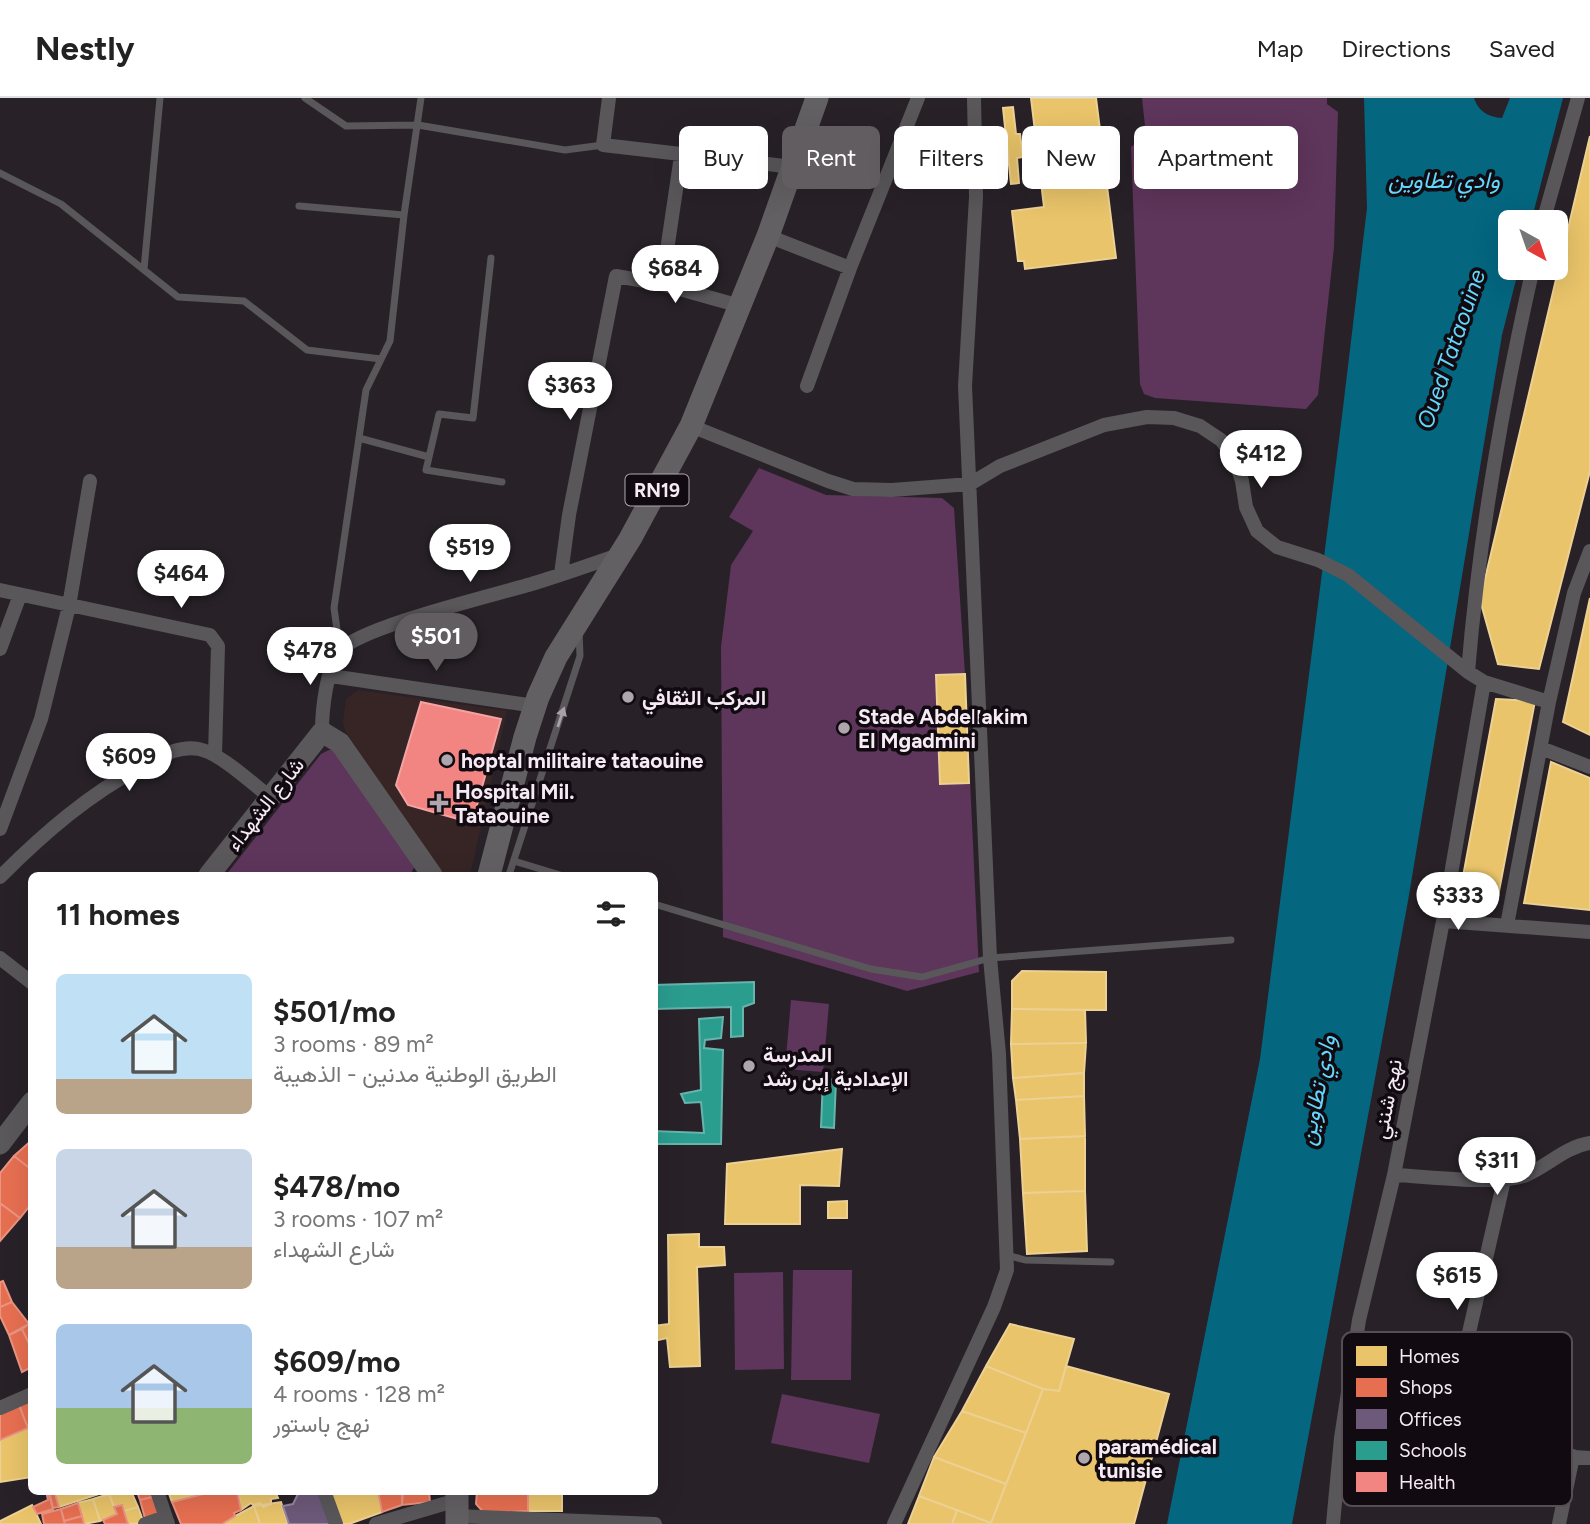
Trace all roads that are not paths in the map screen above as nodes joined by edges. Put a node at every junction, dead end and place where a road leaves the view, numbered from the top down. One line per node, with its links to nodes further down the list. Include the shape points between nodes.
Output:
1 (160, 98): 22 (lane)
2 (305, 98): 9 (lane, via 346,126)
3 (421, 98): 9 (lane)
4 (609, 98): 11 (street)
5 (817, 98): 10 (main road, RN19)
6 (918, 98): 21 (street)
7 (974, 98): 33 (street, via 976,197 965,386)
8 (1578, 98): 17 (street)
9 (418, 125): 11 (lane, via 565,150); 18 (lane)
10 (807, 126)
11 (604, 145): 12 (street)
12 (679, 156)
13 (679, 169): 24 (street)
14 (0, 173): 22 (lane, via 61,204)
15 (785, 189): 19 (main road, RN19)
16 (299, 206): 18 (lane)
17 (1546, 210)
18 (404, 215): 26 (lane, via 390,341)
19 (768, 236): 21 (street); 25 (main road, RN19)
20 (491, 258): 30 (lane, via 473,418 439,414)
21 (850, 268): 27 (street)
22 (144, 269): 26 (lane, via 178,297 244,301 307,350)
23 (1529, 280): 45 (street, via 1474,600)
24 (662, 284): 25 (street); 36 (street, via 616,276)
25 (740, 306): 28 (main road, RN19)
26 (381, 359): 29 (lane, via 366,390)
27 (807, 386)
28 (691, 426): 33 (street, via 853,489); 35 (main road, RN19)
29 (359, 438): 30 (lane); 44 (lane, via 334,608)
30 (429, 457): 32 (lane, via 426,470)
31 (90, 481): 41 (street)
32 (502, 482)
33 (970, 484): 45 (street, via 1000,466 1104,425 1147,416 1200,426 1221,440 1234,457 1257,531 1278,547 1348,575); 69 (street)
34 (1590, 551): 39 (street)
35 (620, 555): 36 (street); 42 (main road, RN19)
36 (561, 574): 44 (street, via 383,628)
37 (0, 590): 40 (street)
38 (1590, 591): 39 (street)
39 (1574, 593): 48 (street)
40 (20, 595): 41 (street); 43 (street)
41 (68, 606): 52 (street, via 215,639); 55 (street, via 41,719)
42 (579, 619): 49 (main road, RN19, via 556,657); 56 (lane, one-way to 42, via 580,656)
43 (0, 649)
44 (340, 651): 46 (street)
45 (1468, 672): 47 (street)
46 (331, 676): 49 (street); 50 (street, via 322,709)
47 (1484, 682): 48 (street); 64 (street, نهج شنني)
48 (1549, 702): 51 (street)
49 (536, 706): 59 (main road, RN19)
50 (322, 732): 54 (main road, شارع الشهداء); 58 (main road, via 340,743)
51 (1541, 748): 53 (street); 65 (street)
52 (215, 755): 54 (street); 62 (street, via 186,748 172,751 109,783 63,818)
53 (1590, 767)
54 (270, 797): 57 (main road, شارع الشهداء)
55 (0, 829)
56 (514, 861): 60 (lane); 61 (lane)
57 (211, 872)
58 (430, 872)
59 (490, 872)
60 (510, 872)
61 (550, 872)
62 (0, 877)
63 (658, 905): 69 (lane, via 903,976 922,977)
64 (1443, 921): 65 (street); 74 (street, نهج شنني)
65 (1507, 925): 66 (street)
66 (1590, 932)
67 (1231, 940): 69 (lane)
68 (0, 958): 70 (street)
69 (990, 958): 76 (street)
70 (28, 981)
71 (28, 1106): 72 (main road)
72 (2, 1138)
73 (1590, 1143): 75 (street, via 1568,1149 1526,1175)
74 (1394, 1175): 75 (street); 78 (street, نهج شنني)
75 (1504, 1180): 79 (street)
76 (1007, 1255): 77 (lane, via 1025,1260); 96 (street, via 1007,1270 994,1307)
77 (1111, 1262)
78 (1357, 1332)
79 (1469, 1332)
80 (28, 1396): 81 (street)
81 (0, 1408)
82 (1342, 1431): 83 (street, نهج شنني)
83 (1341, 1438): 97 (street, نهج شنني)
84 (1573, 1456): 85 (street); 86 (street)
85 (1590, 1458)
86 (1572, 1461)
87 (158, 1495): 91 (street)
88 (325, 1495): 93 (street)
89 (1563, 1506): 98 (street)
90 (457, 1508): 94 (street); 95 (street)
91 (166, 1521): 92 (street)
92 (145, 1524)
93 (336, 1524)
94 (376, 1524)
95 (655, 1524)
96 (894, 1524)
97 (1333, 1524)
98 (1559, 1524)

